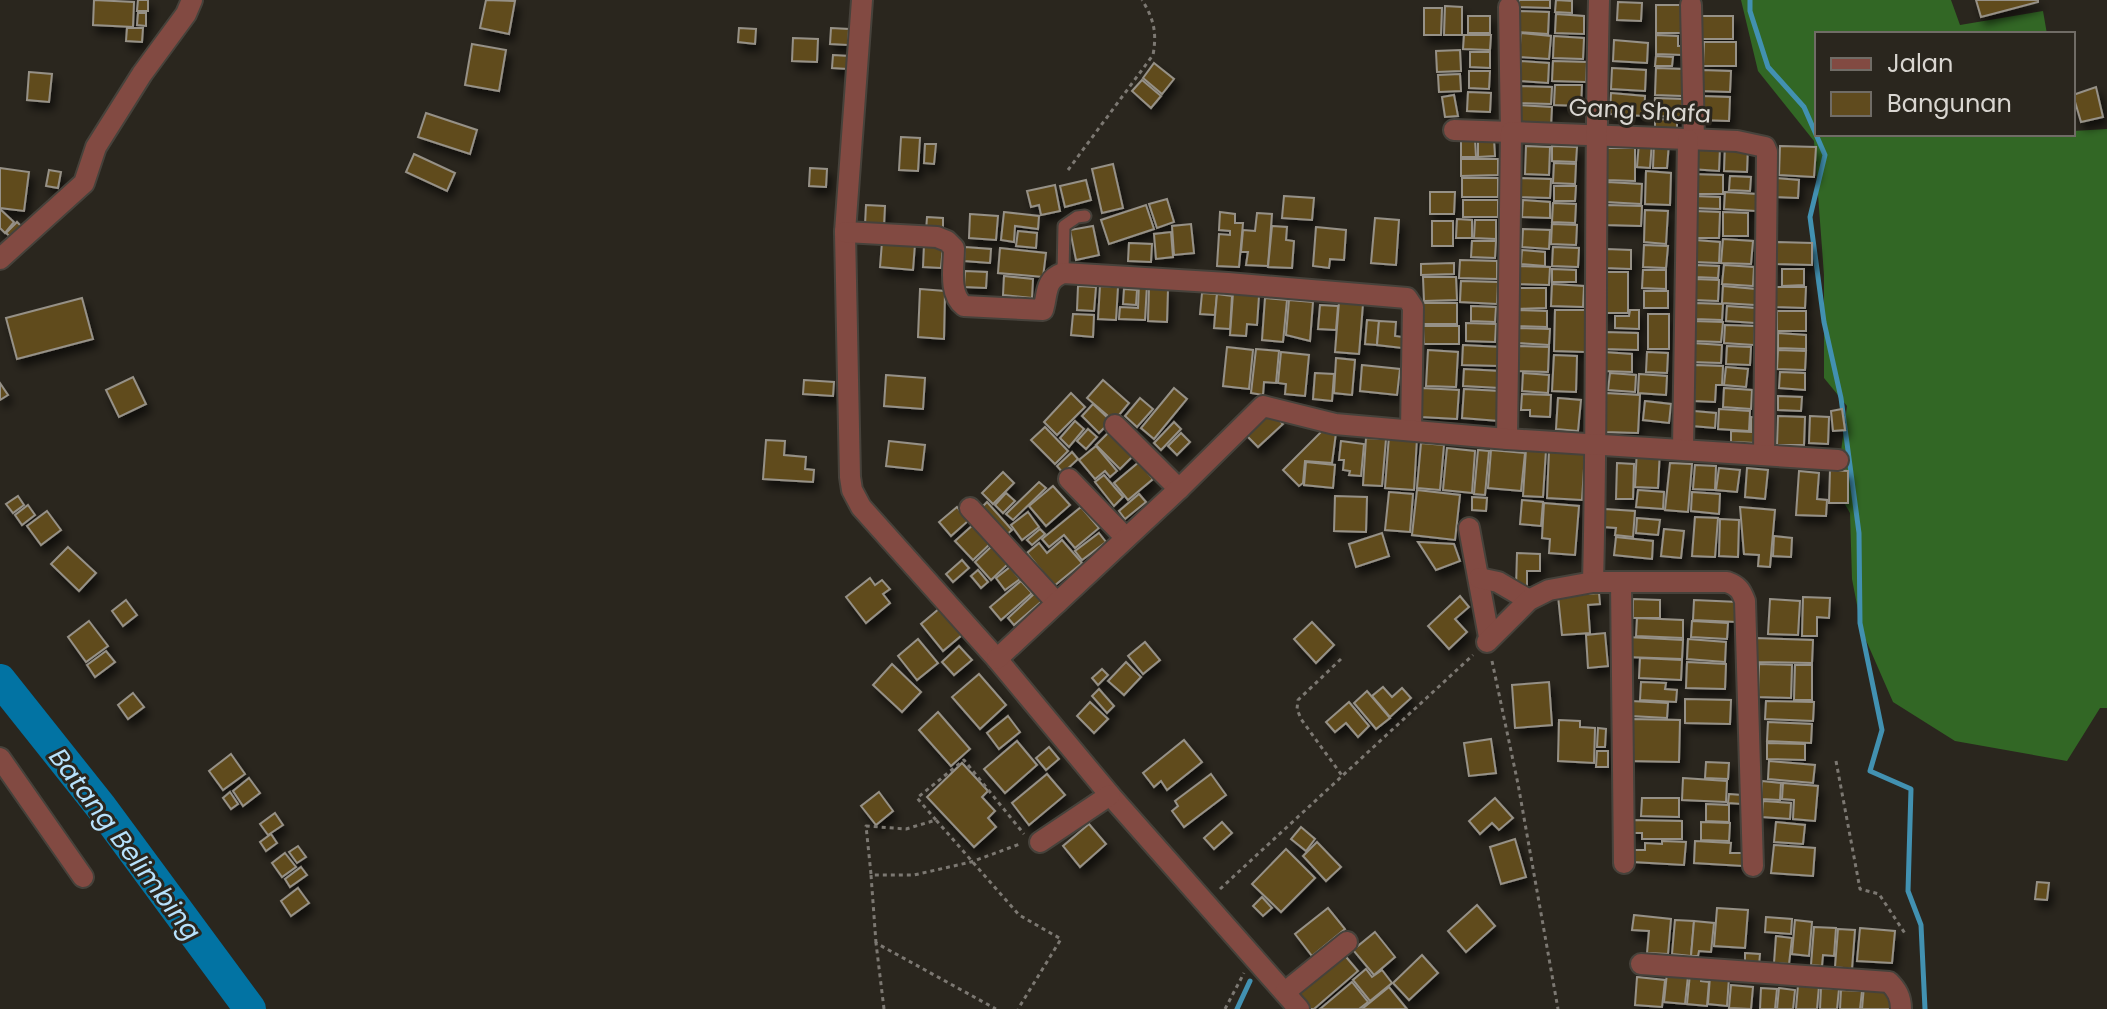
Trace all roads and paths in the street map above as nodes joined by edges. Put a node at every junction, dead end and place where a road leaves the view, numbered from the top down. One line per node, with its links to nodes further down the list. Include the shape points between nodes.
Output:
1 (192, 0): 14 (street, via 96,147 84,183)
2 (862, 0): 13 (street)
3 (1142, 0): 11 (path, via 1156,33 1153,55)
4 (1599, 0): 9 (street)
5 (1691, 5): 10 (street)
6 (1509, 7): 8 (street)
7 (1454, 130): 8 (street, Gang Shafa)
8 (1511, 132): 9 (street, Gang Shafa); 18 (street)
9 (1596, 134): 10 (street, Gang Shafa); 19 (street)
10 (1691, 140): 20 (street); 21 (street, Gang Shafa, via 1751,143 1767,149)
11 (1068, 170)
12 (1085, 216): 15 (lane, via 1064,226)
13 (845, 232): 15 (street, via 937,237 951,243 956,299 964,306 1043,310 1049,284); 34 (street, via 852,490 861,507)
14 (0, 259)
15 (1063, 273): 17 (street, via 1407,298 1413,307)
16 (1115, 425): 24 (street)
17 (1411, 430): 18 (street); 24 (street, via 1335,424 1263,406)
18 (1507, 439): 19 (street)
19 (1597, 443): 20 (street); 29 (street)
20 (1683, 448): 21 (street)
21 (1764, 455): 22 (street)
22 (1838, 460)
23 (1069, 479): 27 (street)
24 (1179, 489): 27 (street)
25 (970, 508): 32 (street)
26 (1469, 528): 28 (street)
27 (1126, 538): 32 (street)
28 (1479, 578): 31 (street); 33 (street)
29 (1593, 582): 30 (street); 31 (street, via 1549,590)
30 (1621, 583): 43 (street); 44 (street, via 1727,582 1741,590)
31 (1529, 600): 33 (street)
32 (1057, 603): 34 (street)
33 (1488, 639): 38 (path); 59 (path)
34 (997, 659): 39 (street)
35 (1341, 659): 38 (path, via 1298,700 1297,709)
36 (0, 758): 46 (street)
37 (1836, 761): 48 (path, via 1860,889 1879,894)
38 (1343, 777): 47 (path)
39 (1110, 795): 41 (street); 47 (street)
40 (936, 820): 42 (path); 42 (path, via 917,798 964,760 1030,841); 45 (path, via 906,829 866,826)
41 (1040, 842)
42 (971, 862): 45 (path, via 914,875); 56 (path, via 1019,915 1061,939)
43 (1624, 863)
44 (1753, 866)
45 (871, 875): 50 (path)
46 (83, 877)
47 (1207, 901): 51 (street)
48 (1906, 935)
49 (1347, 942): 53 (street)
50 (876, 943): 54 (path); 55 (path)
51 (1253, 956): 53 (street); 57 (path)
52 (1641, 964): 60 (street, via 1889,982)
53 (1285, 992): 58 (street)
54 (884, 1009)
55 (996, 1009)
56 (1018, 1009)
57 (1225, 1009)
58 (1299, 1009)
59 (1558, 1009)
60 (1901, 1009)

